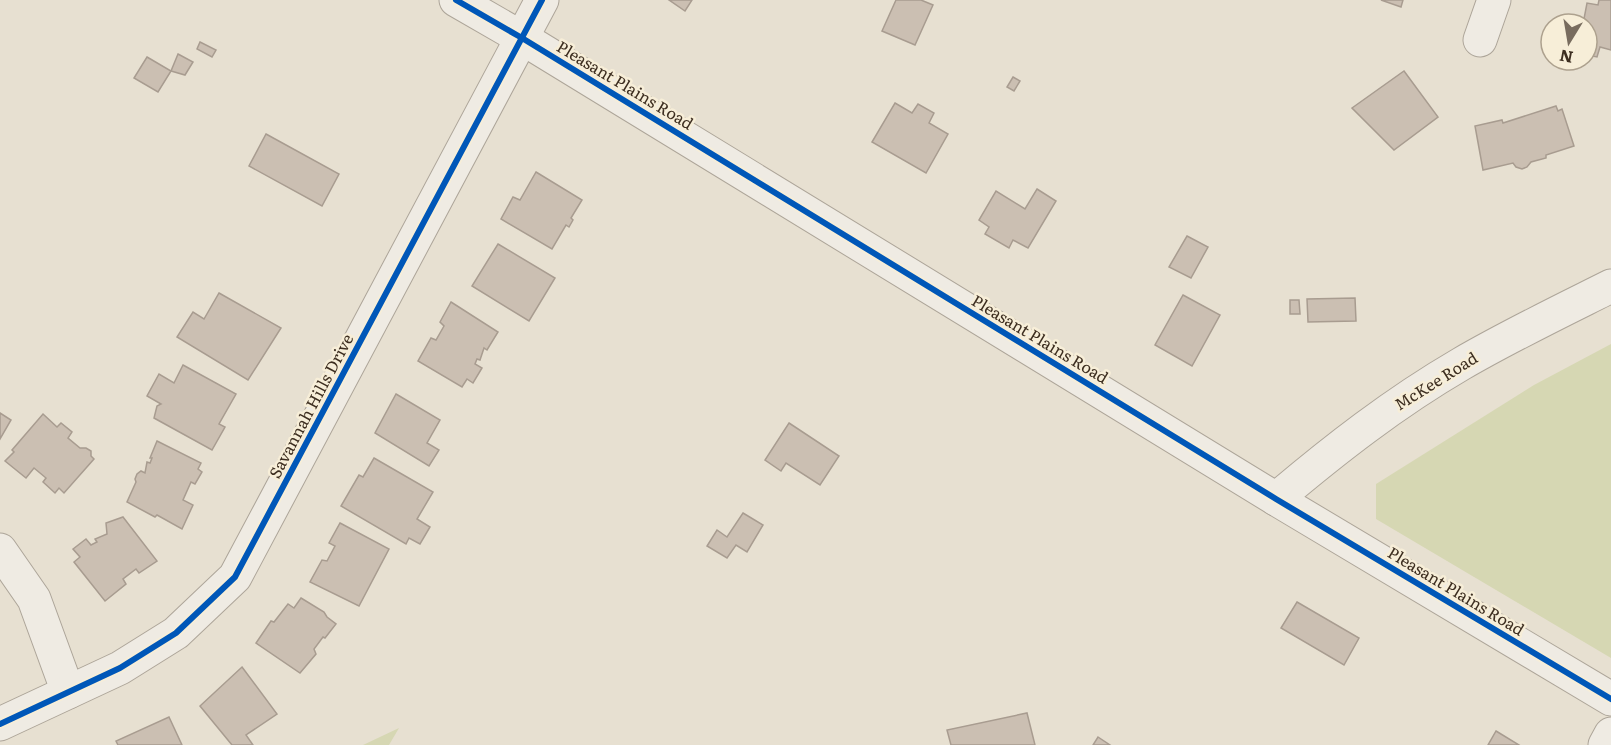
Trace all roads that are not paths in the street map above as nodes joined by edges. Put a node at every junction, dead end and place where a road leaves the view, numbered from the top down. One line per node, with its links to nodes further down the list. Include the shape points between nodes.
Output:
1 (456, 0): 4 (street, Pleasant Plains Road)
2 (542, 0): 4 (street, Savannah Hills Drive)
3 (1494, 0): 5 (street)
4 (522, 38): 7 (street, Pleasant Plains Road); 9 (street, Savannah Hills Drive, via 235,577 177,633 120,668)
5 (1480, 40)
6 (1611, 286): 7 (street, McKee Road, via 1460,364 1336,448)
7 (1276, 499): 10 (street, Pleasant Plains Road)
8 (0, 550): 9 (street, via 34,599)
9 (68, 692): 11 (street, Savannah Hills Drive)
10 (1611, 699)
11 (0, 724)
12 (1611, 734): 13 (street)
13 (1605, 745)

